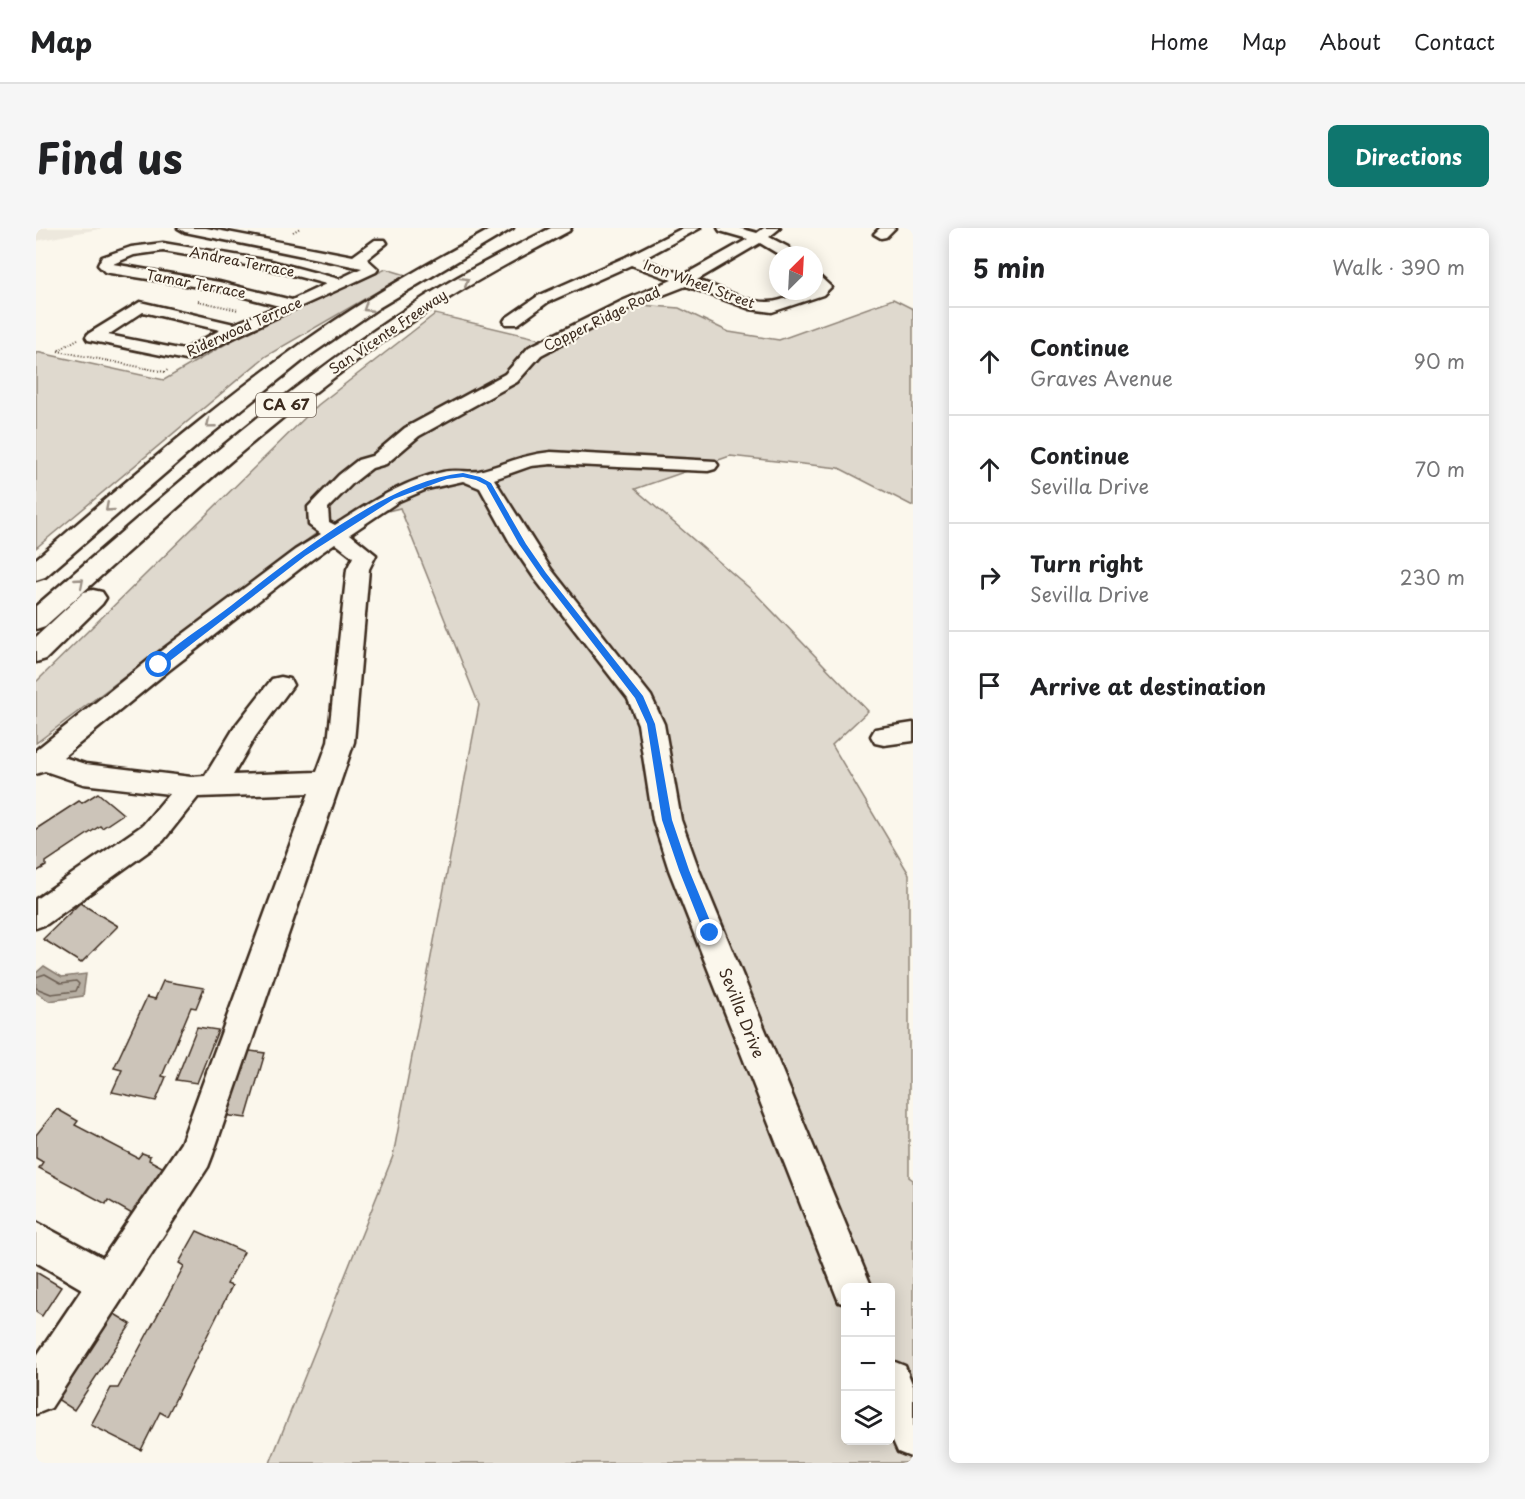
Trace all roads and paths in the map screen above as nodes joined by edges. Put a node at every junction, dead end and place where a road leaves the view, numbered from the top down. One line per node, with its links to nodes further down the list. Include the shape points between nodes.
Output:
1 (266, 228): 10 (street)
2 (505, 228): 32 (highway, San Vicente Freeway / CA 67, one-way to 32, via 416,277 300,354 153,470)
3 (563, 228): 27 (highway, San Vicente Freeway / CA 67, one-way to 3, via 398,322 490,266)
4 (693, 228): 15 (street)
5 (725, 228): 9 (street)
6 (773, 228): 9 (street, Copper Ridge Road)
7 (192, 229): 10 (street)
8 (319, 237): 13 (street)
9 (758, 239): 12 (street); 17 (street, Copper Ridge Road)
10 (245, 241): 13 (street)
11 (380, 243): 16 (street)
12 (777, 246)
13 (299, 250): 16 (street)
14 (107, 260): 18 (street, Andrea Terrace, via 131,251 163,247 271,265); 21 (street, Tamar Terrace, via 105,266 110,269 219,286)
15 (631, 260): 17 (street, Iron Wheel Street); 23 (street, via 543,299)
16 (356, 261): 18 (street, Riderwood Terrace, via 371,269)
17 (684, 282): 19 (street, Iron Wheel Street, via 755,306 772,307); 28 (street, Copper Ridge Road, via 627,304 535,351 511,378 412,432)
18 (342, 284): 21 (street, Riderwood Terrace)
19 (793, 300)
20 (119, 303): 22 (street)
21 (293, 305): 24 (street, Riderwood Terrace)
22 (140, 307): 24 (street); 24 (street, Riderwood Terrace, via 94,337 186,355)
23 (512, 321)
24 (235, 329)
25 (76, 340): 26 (path, via 58,351)
26 (165, 372)
27 (312, 384): 33 (highway, San Vicente Freeway / CA 67, one-way to 27); 34 (highway)
28 (379, 460): 31 (street, Copper Ridge Road, via 377,467 357,482 345,499); 31 (street, Copper Ridge Road, via 365,464 318,507 319,525)
29 (708, 465): 30 (street, via 551,458 528,460)
30 (478, 478): 31 (street, via 446,477 420,485); 44 (street, Sevilla Drive, via 488,484 543,574 639,696 651,724 667,820 684,870)
31 (347, 525): 38 (street, via 258,588); 39 (street, via 365,555 358,569 341,742)
32 (36, 573)
33 (36, 620)
34 (36, 653)
35 (281, 686): 40 (street)
36 (913, 732): 37 (street)
37 (884, 736)
38 (40, 762): 40 (street, via 82,774)
39 (326, 782): 40 (street); 43 (street, via 195,1154)
40 (202, 788): 41 (street, via 153,833)
41 (36, 915)
42 (36, 1241): 43 (street)
43 (110, 1283): 46 (street)
44 (851, 1283)
45 (895, 1391): 47 (street)
46 (36, 1393)
47 (913, 1437)

